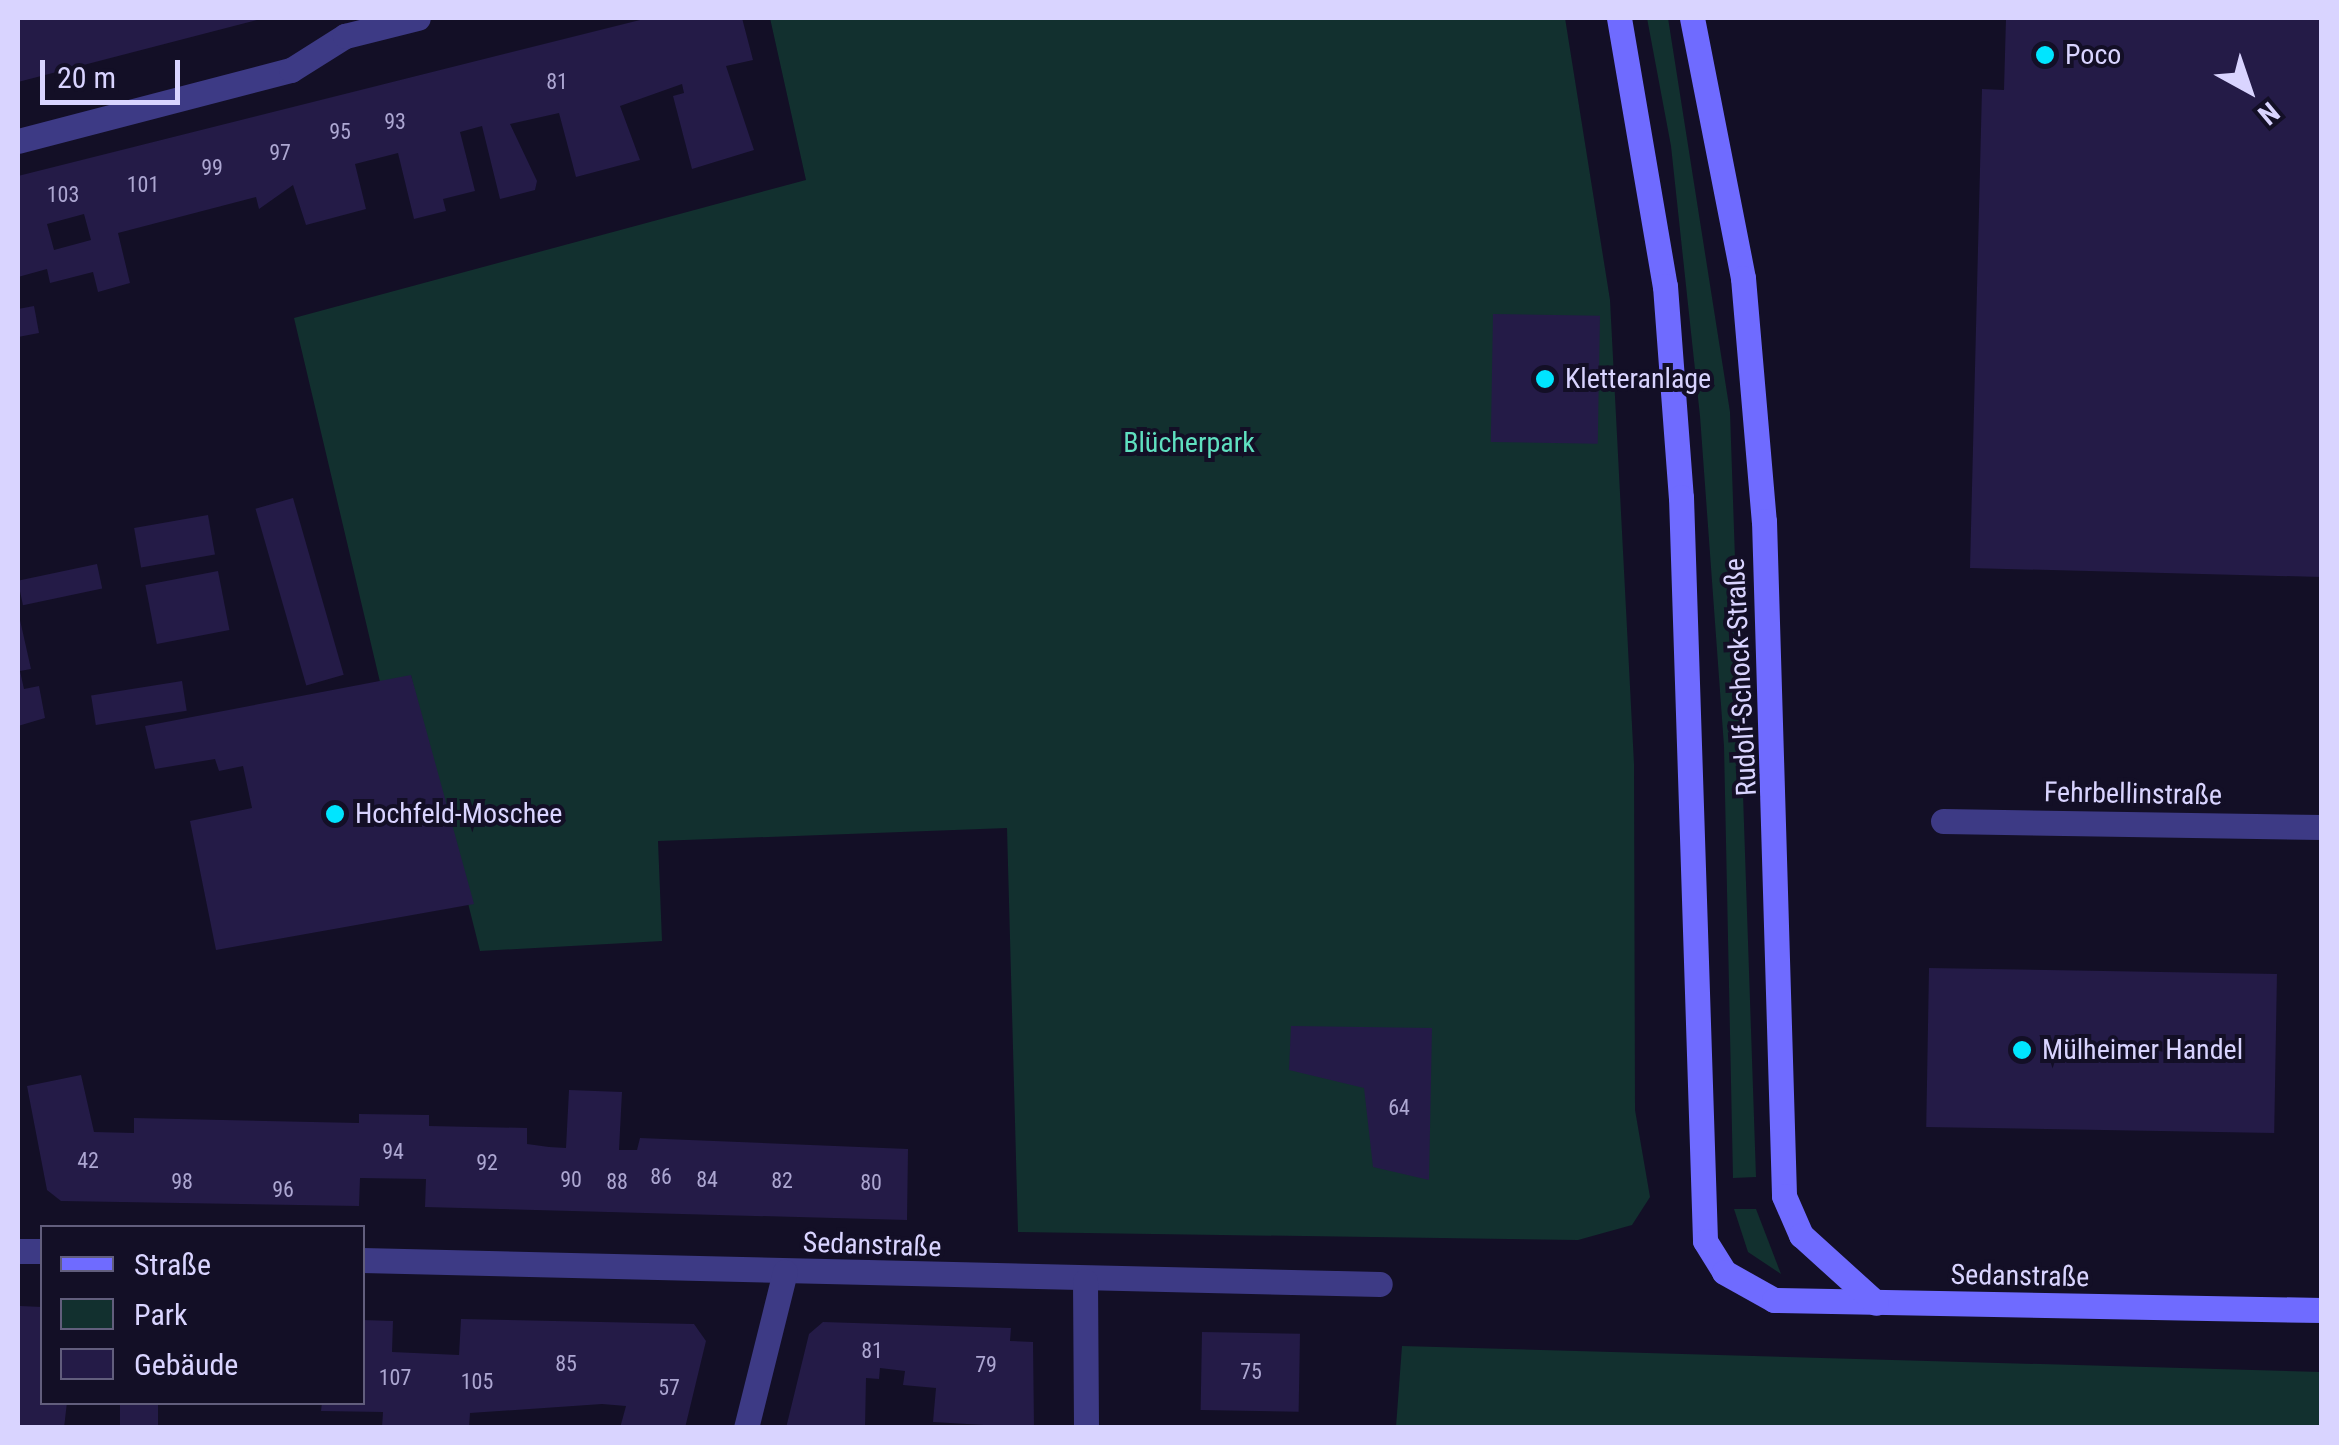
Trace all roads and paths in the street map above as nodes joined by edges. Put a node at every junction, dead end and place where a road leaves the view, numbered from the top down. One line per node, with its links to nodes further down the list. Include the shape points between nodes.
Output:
1 (418, 18): 4 (street, via 345,36 291,70)
2 (1619, 18): 9 (main road, Rudolf-Schock-Straße, via 1666,286 1705,1241)
3 (1692, 18): 12 (main road, Rudolf-Schock-Straße, via 1742,278 1764,521 1784,1196 1800,1235)
4 (18, 142)
5 (1942, 821): 6 (street, Fehrbellinstraße)
6 (2322, 828)
7 (365, 1260): 8 (street, Sedanstraße)
8 (785, 1272): 10 (street, Sedanstraße); 14 (street)
9 (1724, 1272): 12 (main road, Sedanstraße, via 1774,1300)
10 (1085, 1281): 11 (street, Sedanstraße); 15 (street)
11 (1380, 1284)
12 (1876, 1303): 13 (main road, Sedanstraße)
13 (2322, 1310)
14 (746, 1428)
15 (1086, 1428)

